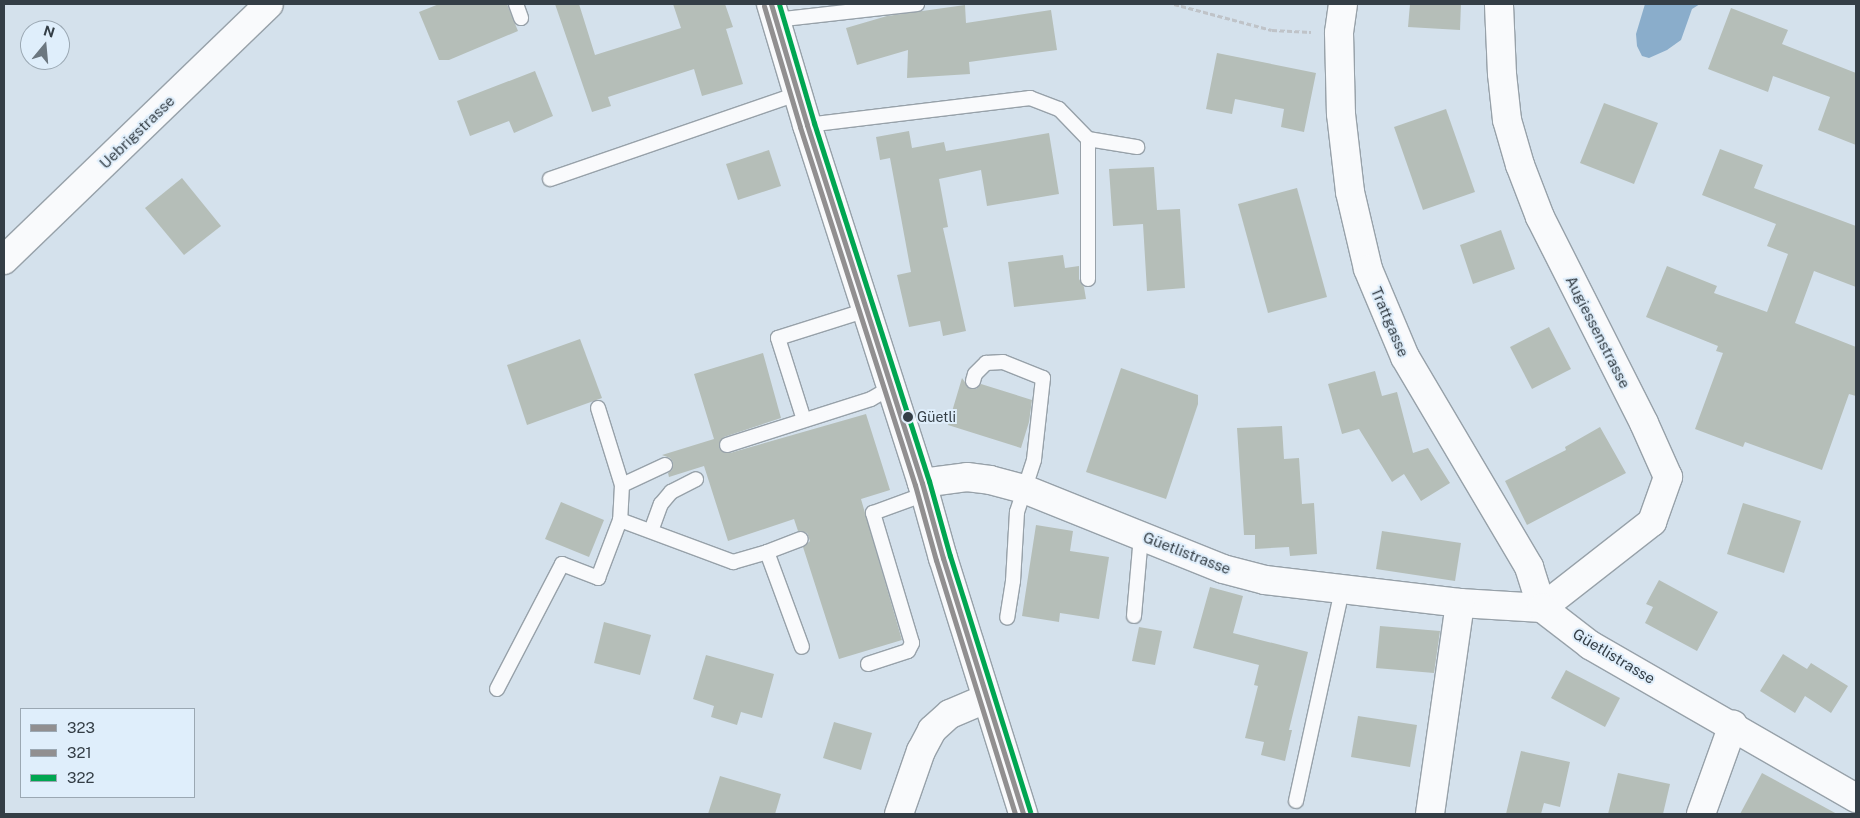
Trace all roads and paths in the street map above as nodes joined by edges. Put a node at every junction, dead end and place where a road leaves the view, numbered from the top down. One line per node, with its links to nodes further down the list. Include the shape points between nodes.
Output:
1 (269, 4): 15 (street, Uebrigstrasse)
2 (516, 4): 8 (lane)
3 (917, 4): 7 (lane)
4 (1174, 4): 9 (path, via 1272,30)
5 (1343, 4): 35 (street, Trattgasse, via 1339,34 1341,114 1350,192 1368,269 1405,357 1529,567)
6 (1499, 4): 35 (street, Augiessenstrasse, via 1507,120 1520,164 1540,216 1668,477 1652,522)
7 (773, 12): 10 (street)
8 (521, 18)
9 (1318, 33)
10 (797, 94): 11 (street); 14 (lane)
11 (807, 125): 12 (lane, via 1030,98 1059,108); 17 (street)
12 (1088, 139): 13 (lane); 16 (lane)
13 (1137, 148)
14 (550, 179)
15 (4, 260)
16 (1088, 279)
17 (867, 310): 19 (street); 21 (lane, via 778,338)
18 (973, 381): 27 (lane, via 986,363 1003,362 1043,378 1034,460)
19 (892, 387): 21 (lane, via 871,399); 26 (street)
20 (598, 408): 25 (lane)
21 (804, 420): 22 (lane)
22 (727, 445)
23 (665, 465): 25 (lane)
24 (696, 479): 29 (lane, via 671,492 661,504)
25 (622, 485): 28 (lane)
26 (924, 488): 27 (street, Güetlistrasse, via 967,477); 39 (lane, via 870,514 912,643 908,651); 41 (street)
27 (1024, 489): 30 (street, Güetlistrasse); 37 (lane, via 1017,512)
28 (620, 520): 29 (lane); 40 (lane, via 598,578 562,564)
29 (651, 531): 32 (lane, via 733,562)
30 (1141, 536): 33 (street, Güetlistrasse, via 1224,569 1265,580); 36 (lane)
31 (801, 539): 32 (lane)
32 (767, 552): 38 (lane)
33 (1342, 590): 34 (street, Güetlistrasse); 44 (lane)
34 (1460, 603): 35 (street, Güetlistrasse); 47 (street)
35 (1542, 608): 42 (street, Güetlistrasse, via 1590,645)
36 (1134, 616)
37 (1007, 618)
38 (802, 646)
39 (868, 664)
40 (497, 690)
41 (986, 699): 45 (street, via 950,714 932,730 921,751); 46 (street)
42 (1733, 726): 43 (street, Güetlistrasse); 48 (street)
43 (1856, 798)
44 (1296, 801)
45 (899, 814)
46 (1023, 814)
47 (1430, 814)
48 (1701, 814)

